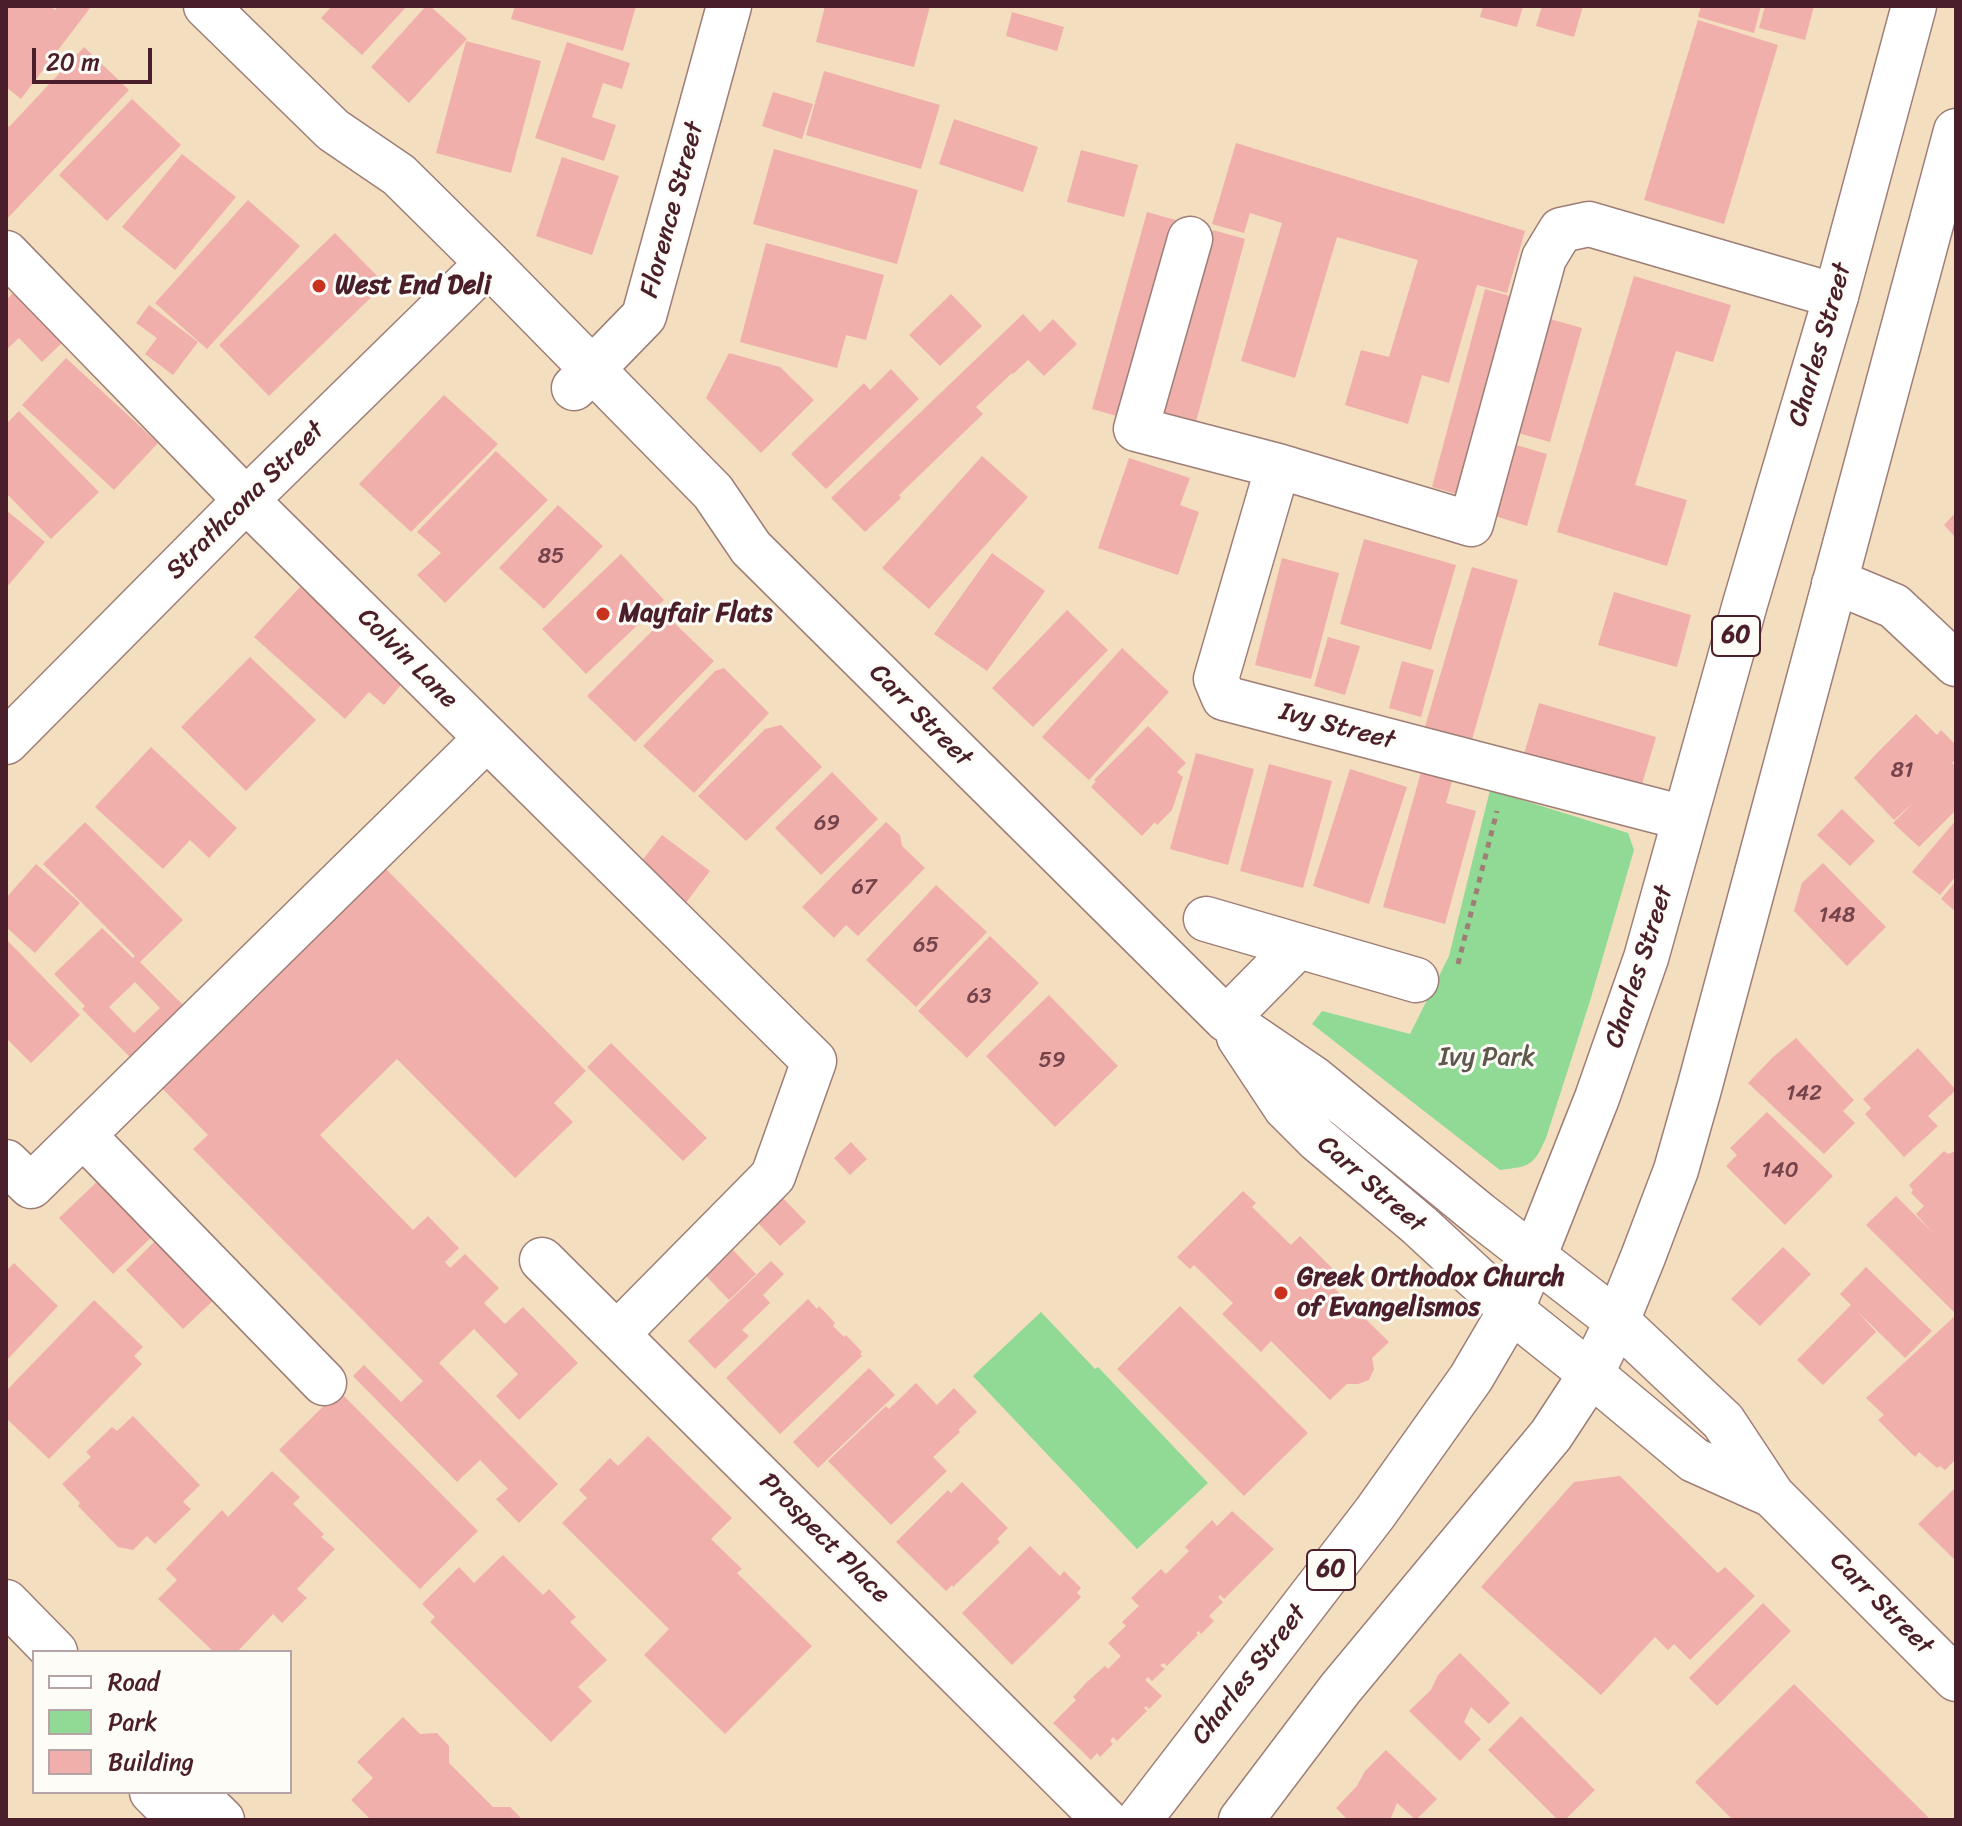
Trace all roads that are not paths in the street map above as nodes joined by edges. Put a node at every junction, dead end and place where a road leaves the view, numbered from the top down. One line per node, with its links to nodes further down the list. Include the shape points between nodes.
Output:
1 (206, 6): 7 (main road, Carr Street, via 333,130 372,190)
2 (729, 6): 9 (main road, Florence Street, via 644,316)
3 (1914, 6): 8 (main road, Charles Street / 60)
4 (1956, 131): 12 (main road)
5 (1190, 239): 10 (main road, via 1136,429)
6 (10, 265): 11 (main road, Colvin Lane)
7 (478, 273): 9 (main road, Carr Street); 11 (main road, Strathcona Street)
8 (1836, 296): 10 (main road, via 1589,224 1561,230 1544,258 1471,524); 16 (main road, Charles Street / 60)
9 (583, 378): 20 (main road, Carr Street, via 687,504 751,548)
10 (1278, 466): 16 (main road, Ivy Street, via 1216,679 1224,698)
11 (246, 500): 14 (main road, Colvin Lane); 15 (main road, Strathcona Street)
12 (1834, 584): 13 (main road, via 1894,606); 26 (main road, via 1676,1170)
13 (1956, 664)
14 (487, 738): 21 (main road); 27 (main road, Colvin Lane, via 814,1061 773,1176)
15 (6, 742)
16 (1684, 818): 23 (main road, Charles Street / 60, via 1646,958)
17 (1206, 919): 18 (main road)
18 (1298, 946): 19 (main road); 20 (main road)
19 (1416, 980)
20 (1226, 1019): 23 (main road, Carr Street, via 1314,1079); 25 (main road, Carr Street, via 1286,1108)
21 (83, 1135): 22 (main road, via 31,1186); 29 (main road)
22 (6, 1162)
23 (1534, 1257): 25 (main road, Charles Street / 60); 26 (main road, Carr Street)
24 (542, 1260): 27 (main road, Prospect Place)
25 (1511, 1310): 28 (main road, Carr Street); 41 (main road, Charles Street / 60, via 1471,1378 1375,1513)
26 (1617, 1321): 28 (main road); 30 (main road, Carr Street, via 1723,1421)
27 (617, 1334): 40 (main road, Prospect Place)
28 (1591, 1374): 30 (main road, Carr Street, via 1694,1460); 42 (main road, via 1551,1435 1340,1689)
29 (324, 1383)
30 (1772, 1495): 35 (main road, Carr Street)
31 (6, 1602): 33 (main road)
32 (6, 1646): 34 (main road)
33 (53, 1650)
34 (32, 1672)
35 (1956, 1679)
36 (154, 1794): 38 (main road)
37 (195, 1794): 39 (main road)
38 (180, 1820)
39 (222, 1820)
40 (1105, 1820)
41 (1139, 1820)
42 (1241, 1820)

